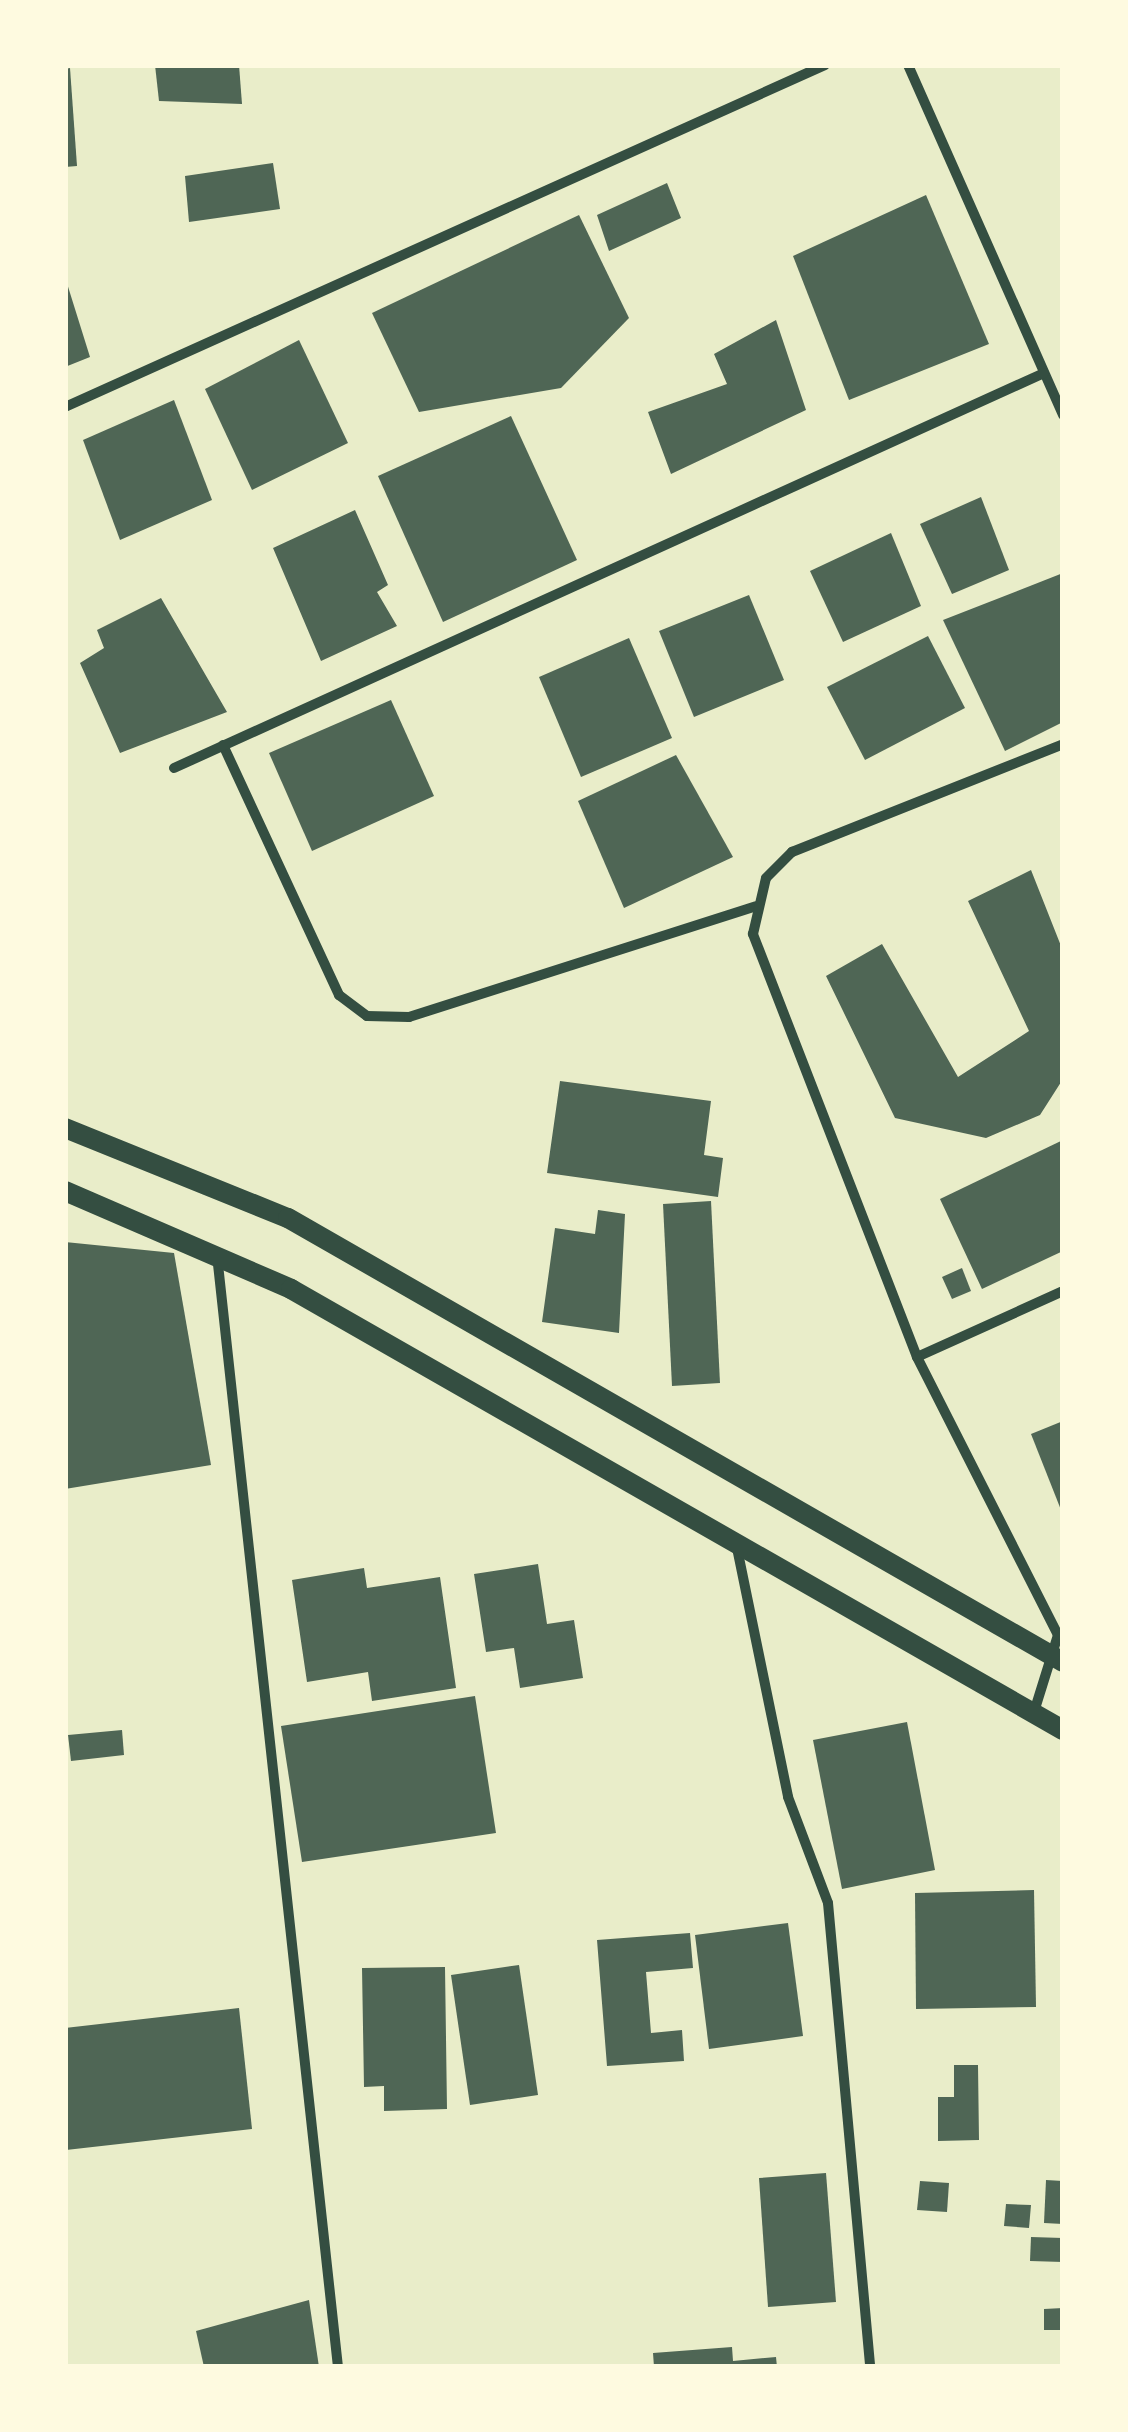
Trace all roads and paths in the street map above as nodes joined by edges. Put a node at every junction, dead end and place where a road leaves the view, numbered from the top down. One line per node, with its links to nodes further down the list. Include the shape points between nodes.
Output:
1 (825, 65): 4 (street)
2 (908, 65): 3 (street)
3 (1044, 372): 5 (street); 6 (street)
4 (65, 407)
5 (1063, 415)
6 (223, 744): 8 (street); 9 (street, via 339,996 367,1016 409,1017)
7 (1063, 744): 9 (street, via 792,852 766,878)
8 (174, 768)
9 (756, 906): 14 (street, via 763,968)
10 (65, 1128): 16 (main road, via 288,1218)
11 (65, 1192): 12 (main road)
12 (216, 1253): 15 (main road); 19 (street)
13 (1063, 1291): 14 (street)
14 (917, 1357): 16 (street)
15 (736, 1542): 17 (main road); 20 (street, via 788,1797 828,1902)
16 (1059, 1646): 17 (street)
17 (1034, 1712): 18 (main road)
18 (1063, 1730)
19 (338, 2367)
20 (870, 2367)

